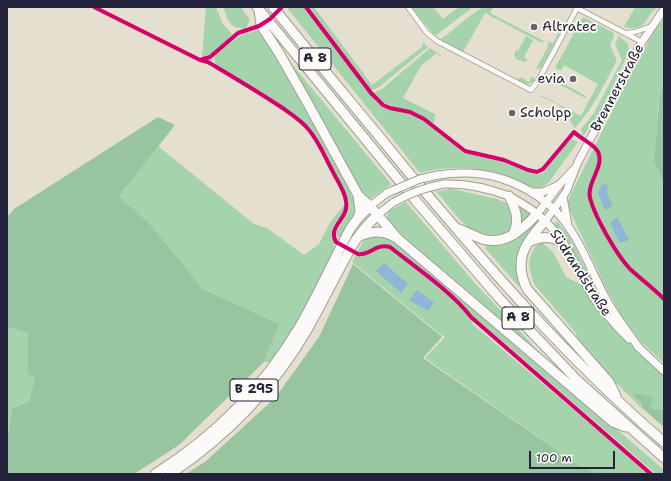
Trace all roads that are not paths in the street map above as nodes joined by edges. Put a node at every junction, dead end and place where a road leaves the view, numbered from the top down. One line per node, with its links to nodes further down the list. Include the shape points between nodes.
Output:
1 (273, 7): 23 (highway, A 8)
2 (408, 7): 3 (street, via 437,41 531,90)
3 (576, 7): 7 (street)
4 (258, 8): 12 (highway, via 261,25); 33 (highway, A 8, via 499,298 577,380)
5 (664, 9): 6 (main road, Brennerstraße)
6 (652, 26): 7 (street, via 635,32); 8 (main road, Brennerstraße)
7 (625, 32): 8 (street)
8 (642, 42): 9 (main road, Brennerstraße)
9 (575, 167): 10 (main road, Brennerstraße); 14 (main road, Brennerstraße)
10 (560, 184): 11 (main road, via 544,191); 15 (main road, Brennerstraße)
11 (531, 192): 15 (main road, B 295); 16 (main road, B 295, bridge, via 506,180 481,174 456,173 420,179 387,193)
12 (358, 195): 16 (highway); 20 (highway)
13 (509, 196): 18 (main road, B 295); 19 (main road, B 295, bridge, via 476,186 444,184 418,191 394,202); 24 (highway, via 518,221)
14 (563, 197): 17 (main road, Brennerstraße); 22 (main road)
15 (546, 203): 17 (main road, B 295); 18 (main road, Brennerstraße)
16 (370, 206): 19 (highway); 20 (highway, B 295)
17 (554, 210): 21 (main road, Brennerstraße); 22 (main road, Südrandstraße)
18 (537, 214): 21 (main road, Südrandstraße / B 295); 24 (highway)
19 (377, 215): 25 (highway, B 295); 26 (highway, A 8)
20 (358, 218): 29 (highway, B 295)
21 (545, 221): 27 (highway); 28 (main road, Südrandstraße)
22 (569, 226): 30 (main road, Südrandstraße, via 613,310)
23 (455, 228): 24 (highway, via 487,240 499,240); 32 (highway, A 8, via 560,344)
24 (513, 235)
25 (358, 237): 26 (highway, A 8, via 380,232); 29 (highway, B 295)
26 (398, 239): 33 (highway, A 8, via 613,422)
27 (528, 243): 28 (highway, via 547,237); 32 (highway, via 520,261 527,289 609,382)
28 (563, 243): 30 (main road, Südrandstraße, via 606,316)
29 (346, 247): 36 (highway, B 295, via 300,326 258,386 205,438); 37 (highway, B 295, via 307,330 274,378 229,428)
30 (640, 349): 31 (main road, Südrandstraße)
31 (664, 371)
32 (620, 403): 34 (highway, A 8)
33 (629, 428): 35 (highway, A 8)
34 (664, 442)
35 (664, 458)
36 (155, 474)
37 (170, 474)

